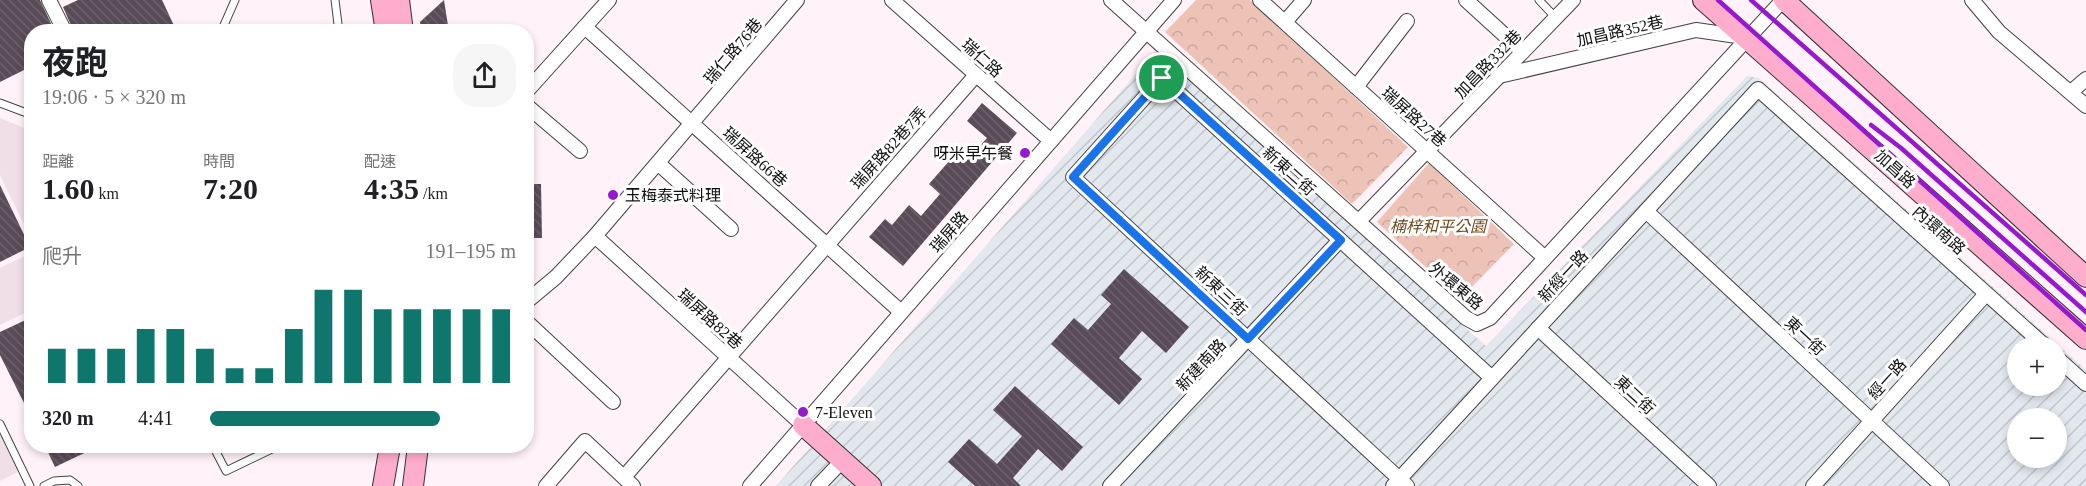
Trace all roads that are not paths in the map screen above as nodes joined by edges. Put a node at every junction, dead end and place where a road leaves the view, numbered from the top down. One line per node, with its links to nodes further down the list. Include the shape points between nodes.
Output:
1 (49, 0): 21 (street)
2 (235, 0): 22 (lane)
3 (335, 0): 23 (lane)
4 (387, 0): 24 (street); 25 (street)
5 (609, 0): 26 (street)
6 (797, 0): 41 (street, 瑞仁路76巷)
7 (892, 0): 30 (street, 瑞仁路)
8 (1112, 0): 27 (street, 外環東路)
9 (1174, 0): 27 (street, 瑞屏路)
10 (1260, 0): 20 (street, 瑞屏路27巷)
11 (1304, 0): 20 (street)
12 (1466, 0): 29 (street)
13 (1539, 0): 18 (lane)
14 (1573, 0): 18 (street, 加昌路332巷)
15 (1703, 0): 28 (street, 加昌路)
16 (1784, 0): 28 (street, 外環東路); 54 (street)
17 (1972, 0): 36 (street, via 1999,32)
18 (1556, 18): 29 (street, 加昌路332巷)
19 (1407, 21): 34 (street)
20 (1285, 22): 34 (street, 瑞屏路27巷)
21 (61, 24)
22 (224, 24)
23 (338, 24)
24 (386, 24)
25 (399, 24)
26 (585, 27): 33 (street); 41 (street, 瑞屏路66巷)
27 (1146, 31): 42 (street, 瑞屏路); 48 (street, 外環東路)
28 (1749, 38): 31 (street, 加昌路352巷, via 1696,30); 53 (street, 外環東路); 62 (street, 加昌路)
29 (1522, 51): 31 (street, 加昌路332巷)
30 (976, 75): 42 (street, 瑞仁路); 52 (street, 瑞屏路82巷7弄)
31 (1499, 76): 44 (street, 加昌路332巷)
32 (2086, 79): 36 (street)
33 (534, 83)
34 (1356, 87): 44 (street, 瑞屏路27巷)
35 (1758, 89): 47 (street, 新經一路); 55 (street, 內環南路)
36 (2072, 91): 38 (street)
37 (0, 103): 39 (lane)
38 (2086, 106)
39 (24, 112)
40 (534, 112): 43 (street)
41 (693, 123): 45 (street); 52 (street, 瑞屏路66巷)
42 (1051, 141): 57 (street, 瑞屏路)
43 (580, 151)
44 (1426, 151): 48 (street); 53 (street, 瑞屏路27巷)
45 (659, 164): 49 (street); 50 (street)
46 (1073, 177): 51 (street, 新東二街, via 1162,78); 61 (street, 新東三街)
47 (1646, 211): 59 (street, 新經一路); 68 (street, 東一街)
48 (1359, 221): 53 (street, 外環東路, via 1477,324 1490,318)
49 (731, 229)
50 (595, 236): 56 (street); 63 (street, 瑞屏路82巷)
51 (1341, 240): 61 (street, 新建南路); 65 (street, 新東二街)
52 (826, 244): 57 (street, 瑞屏路66巷); 63 (street, 瑞屏路82巷7弄)
53 (1545, 258)
54 (2086, 277)
55 (1986, 294): 60 (street, 內環南路); 68 (street, 經一路)
56 (534, 295)
57 (901, 312): 70 (street, 瑞屏路)
58 (534, 328): 67 (street)
59 (1538, 328): 65 (street, 新經一路); 88 (street, 東二街)
60 (2033, 336)
61 (1248, 339): 77 (street, 新東三街); 87 (street, 新建南路)
62 (2086, 339)
63 (728, 357): 70 (street, 瑞屏路82巷); 76 (street)
64 (2067, 367): 66 (street)
65 (1492, 378): 77 (street, 新經一路)
66 (2086, 384)
67 (613, 402)
68 (1872, 420): 89 (street, 經一路); 90 (street, 東一街)
69 (0, 424): 78 (lane)
70 (803, 425): 75 (street); 84 (street, 瑞屏路)
71 (217, 453): 72 (lane, via 226,471)
72 (263, 453)
73 (389, 453): 81 (street)
74 (417, 453): 82 (street)
75 (842, 460): 85 (street); 86 (street)
76 (628, 482): 83 (street, via 585,441)
77 (1399, 484)
78 (30, 486)
79 (44, 486): 80 (lane, via 70,480)
80 (78, 486)
81 (383, 486)
82 (413, 486)
83 (546, 486)
84 (750, 486)
85 (818, 486)
86 (871, 486)
87 (1110, 486)
88 (1709, 486)
89 (1813, 486)
90 (1942, 486)

